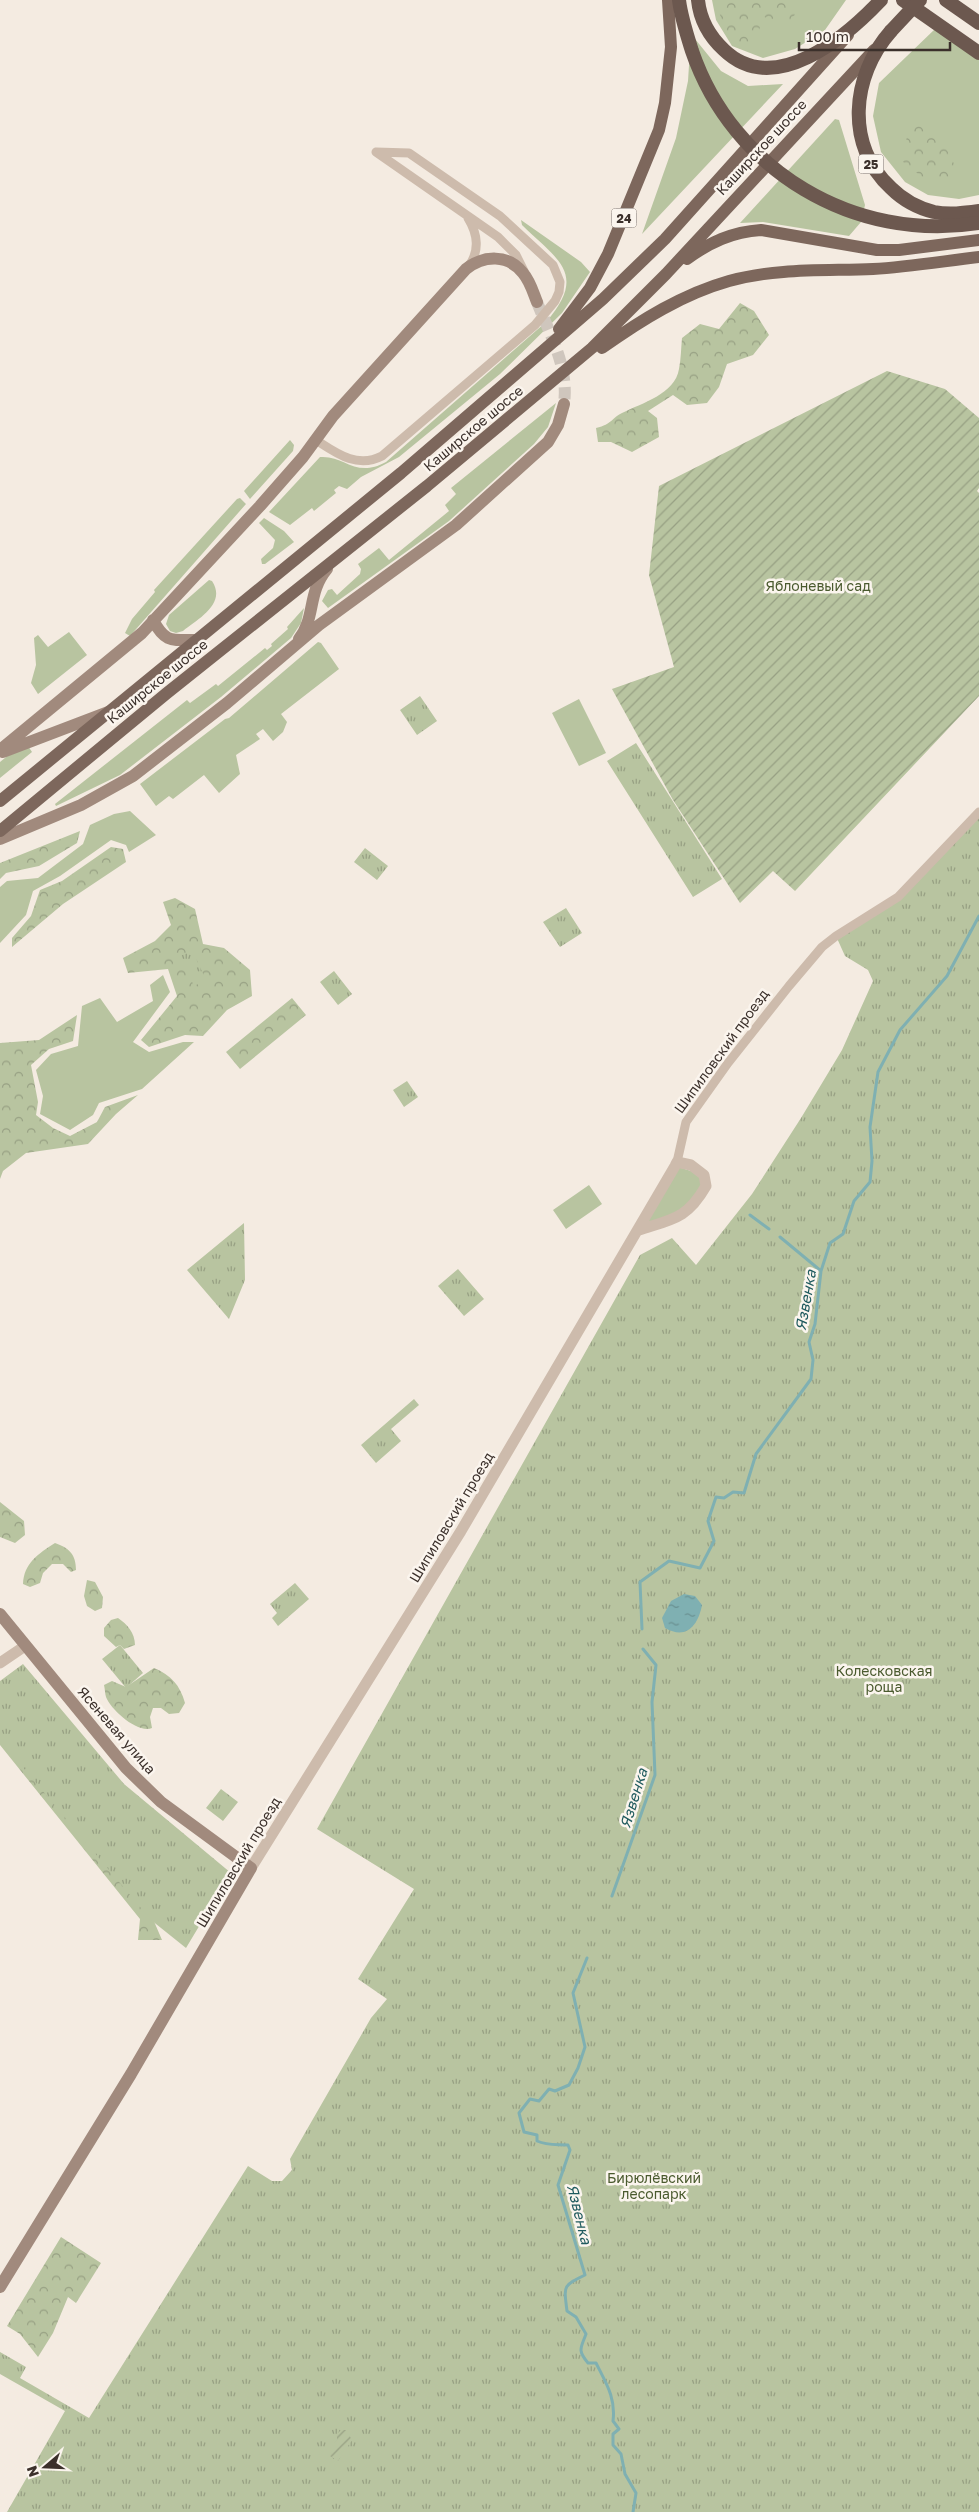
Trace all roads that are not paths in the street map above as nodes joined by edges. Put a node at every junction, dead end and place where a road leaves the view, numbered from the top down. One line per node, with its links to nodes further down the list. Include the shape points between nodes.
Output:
1 (668, 0): 21 (main road, 24, via 670,47 659,130 604,262 590,288)
2 (680, 0): 14 (highway, bridge, via 692,51 712,97 749,146 780,174 811,195 880,221 916,226)
3 (698, 0): 8 (highway, via 705,26 715,42 728,54 764,67 801,62)
4 (881, 0): 8 (highway, Каширское шоссе)
5 (903, 0): 11 (highway)
6 (920, 0): 10 (highway, Каширское шоссе, bridge)
7 (946, 0): 9 (highway)
8 (864, 18): 21 (main road, Каширское шоссе, via 664,239 603,299)
9 (979, 23)
10 (880, 44): 12 (highway, 25, via 862,83 858,105 858,128 870,163 882,180 914,205 933,212); 18 (main road, Каширское шоссе)
11 (979, 53)
12 (979, 211)
13 (464, 214): 17 (street, via 476,242 475,254); 19 (street, via 512,250); 24 (street, via 376,152 402,152 414,156 512,225 555,268 560,278 555,301 535,325 375,460 352,460)
14 (979, 223)
15 (979, 240): 18 (main road, via 898,250 858,249 778,232 745,231 717,240)
16 (979, 257): 22 (main road, via 875,269 782,272 728,281 666,306)
17 (466, 269): 19 (main road, via 482,260 498,259 515,266); 24 (main road, via 333,416)
18 (666, 274): 22 (main road, Каширское шоссе, via 623,319)
19 (527, 279): 20 (main road)
20 (537, 302)
21 (545, 349): 27 (main road, Каширское шоссе)
22 (566, 370): 25 (main road, Каширское шоссе)
23 (564, 404): 28 (main road, via 553,434 538,452 444,534)
24 (316, 440): 26 (main road, via 260,506)
25 (339, 556): 28 (main road, via 317,582 305,629); 33 (main road, Каширское шоссе)
26 (153, 620): 27 (main road, via 168,639); 30 (main road, via 134,640)
27 (196, 640): 29 (main road, Каширское шоссе)
28 (293, 647): 34 (main road, via 133,776 82,805)
29 (110, 711): 30 (main road); 31 (main road, Каширское шоссе)
30 (0, 752)
31 (0, 801)
32 (979, 812): 35 (street, Шипиловский проезд, via 898,896 829,942 789,986 686,1122)
33 (0, 831)
34 (0, 839)
35 (677, 1162): 36 (street, Шипиловский проезд); 36 (street, via 691,1165 704,1175 706,1186 696,1203 682,1215)
36 (639, 1230): 40 (street, Шипиловский проезд, via 461,1531)
37 (0, 1614): 38 (main road, Ясеневая улица)
38 (25, 1646): 39 (street); 40 (main road, Ясеневая улица, via 126,1768 161,1802)
39 (0, 1663)
40 (251, 1868): 41 (main road, Шипиловский проезд, via 131,2074)
41 (0, 2288)

